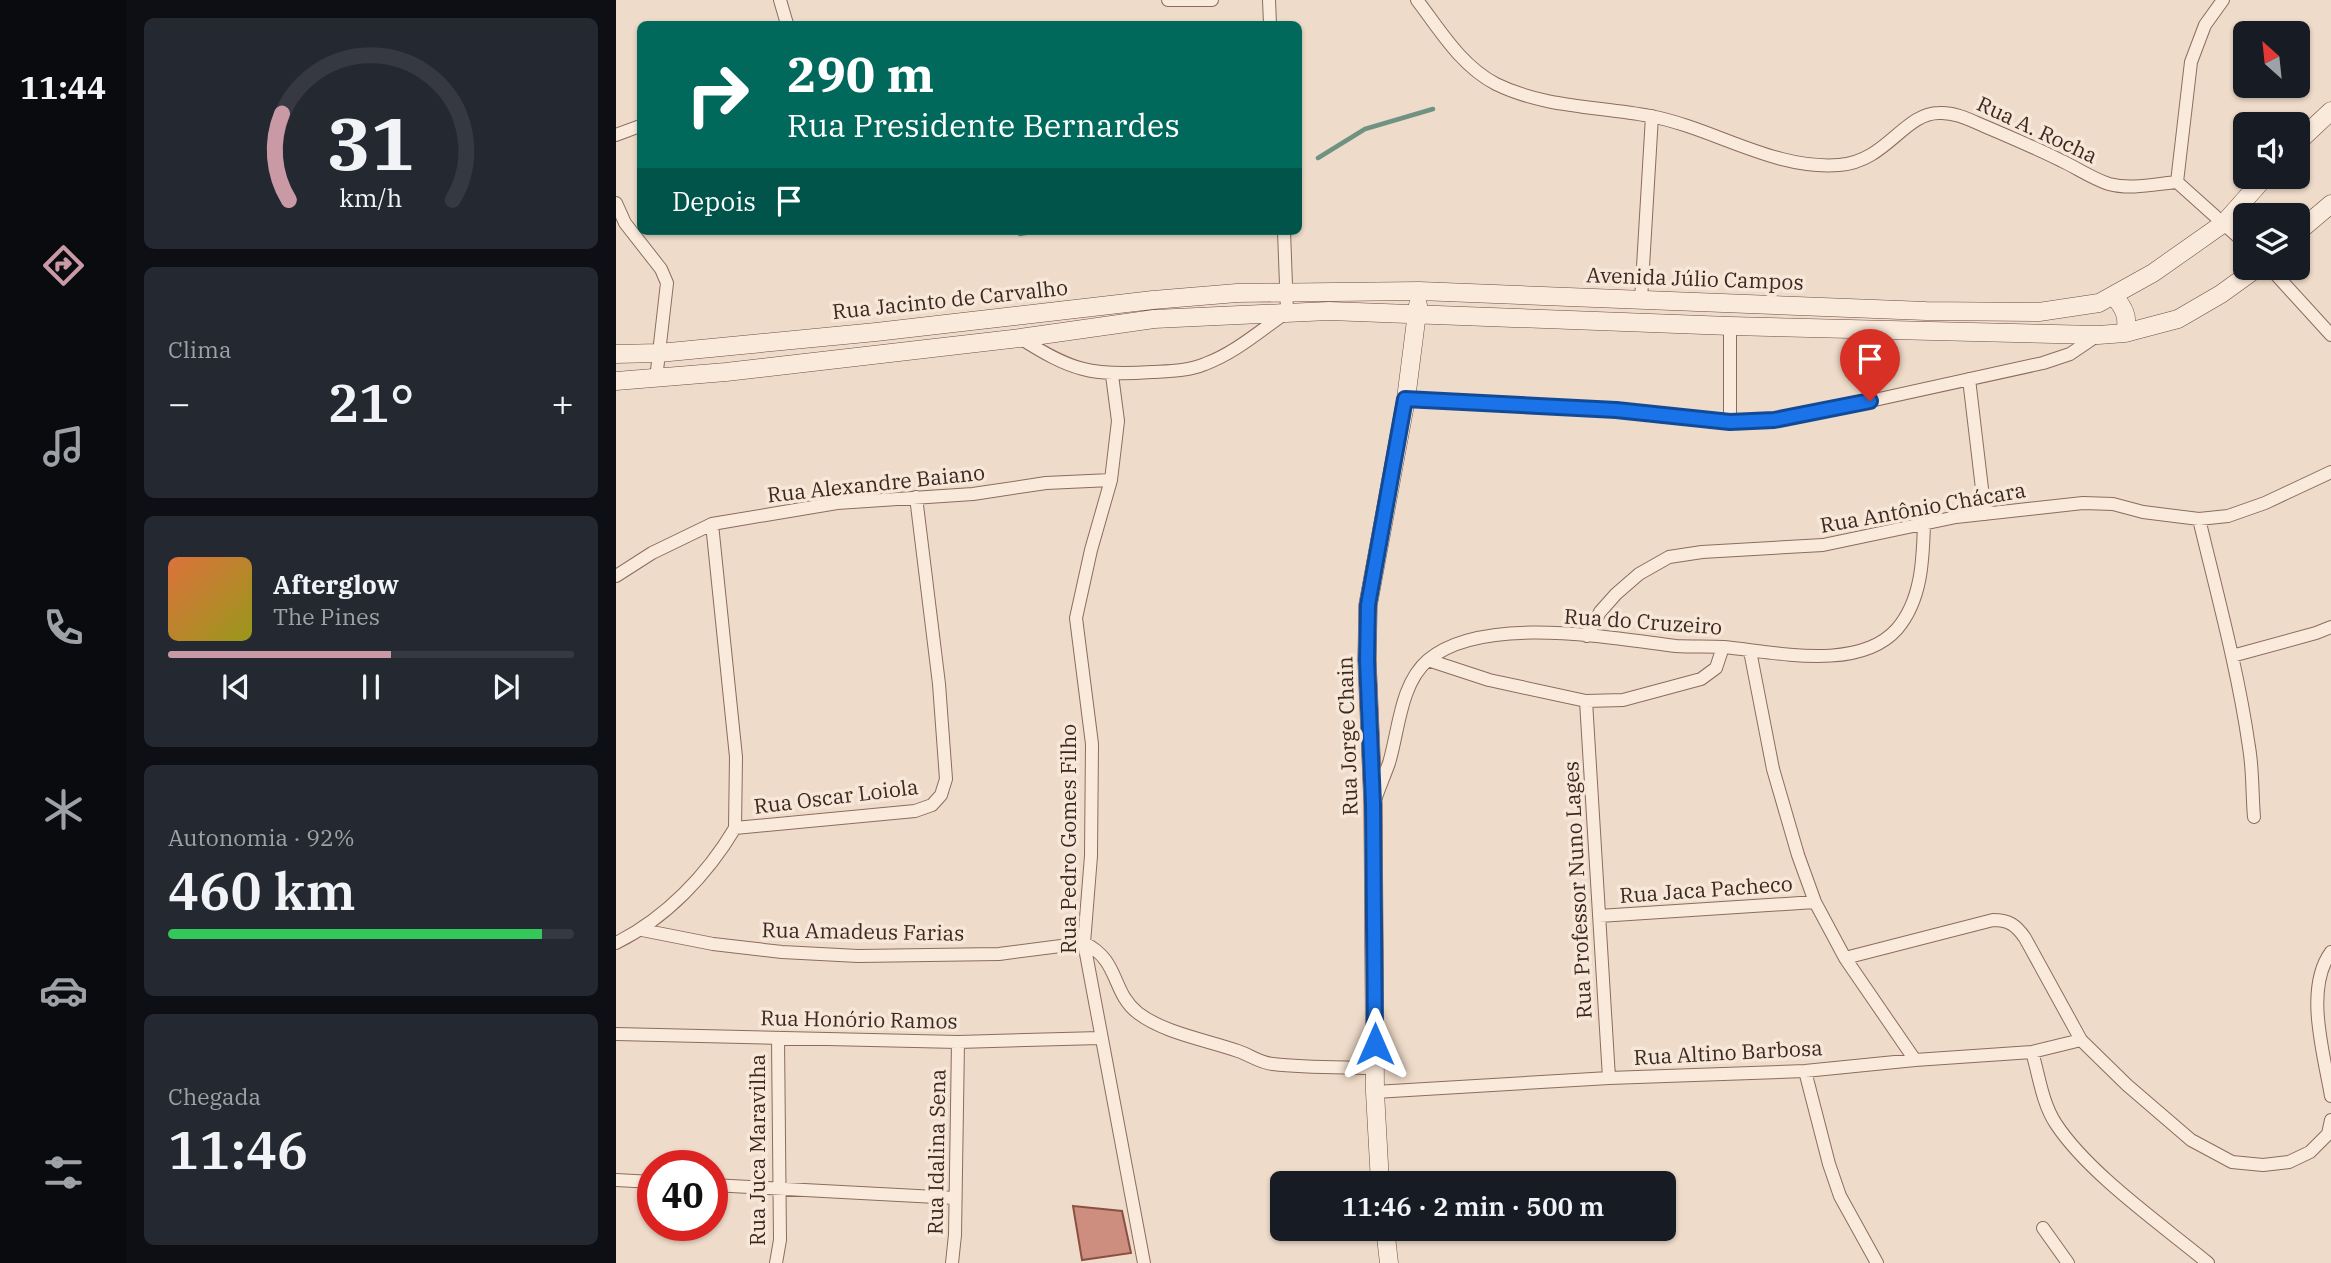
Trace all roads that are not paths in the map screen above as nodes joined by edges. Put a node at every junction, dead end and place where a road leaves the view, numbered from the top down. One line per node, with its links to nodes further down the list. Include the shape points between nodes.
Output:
1 (780, 0): 7 (street)
2 (1168, 0): 3 (street)
3 (1212, 0)
4 (1269, 0): 8 (street)
5 (1417, 0): 10 (street, Rua A. Rocha, via 1463,61 1495,84 1551,104)
6 (2223, 0): 14 (street, via 2205,25 2191,62)
7 (786, 21)
8 (1270, 21)
9 (2331, 111): 12 (street)
10 (1652, 116): 14 (street, Rua A. Rocha, via 1810,166 1866,160 1918,118 1938,112 1958,115 2030,145 2107,183 2126,187); 29 (street)
11 (637, 128): 13 (street)
12 (2310, 131)
13 (616, 135)
14 (2177, 182): 19 (street)
15 (2254, 189): 19 (street)
16 (616, 204): 40 (street, via 667,283)
17 (2331, 204): 18 (street)
18 (2310, 222)
19 (2224, 223): 20 (street); 27 (street)
20 (2233, 232)
21 (1284, 235): 25 (street)
22 (2240, 280): 36 (street, via 2178,319)
23 (2281, 280): 38 (street)
24 (1419, 291): 25 (street, Avenida Júlio Campos); 26 (street, Avenida Júlio Campos); 31 (street, Rua Jorge Chain)
25 (1288, 293): 28 (street, Rua Jacinto de Carvalho); 30 (street)
26 (1470, 293): 29 (street, Avenida Júlio Campos); 32 (street)
27 (2107, 299): 29 (street, Avenida Júlio Campos, via 2026,312); 36 (street, via 2126,312); 37 (street, via 2096,312)
28 (1153, 300): 33 (street); 35 (street, Rua Jacinto de Carvalho)
29 (1641, 300)
30 (1287, 312): 31 (street); 33 (street); 43 (street, via 1206,364 1185,370)
31 (1416, 315): 32 (street); 47 (street, Rua Jorge Chain)
32 (1469, 316): 34 (street)
33 (1154, 319): 39 (street)
34 (1730, 326): 37 (street); 48 (street)
35 (876, 332): 40 (street, Rua Jacinto de Carvalho); 42 (street)
36 (2125, 332): 37 (street)
37 (2098, 335): 45 (street, via 2070,354)
38 (2331, 335)
39 (1020, 338): 42 (street); 43 (street, via 1079,369)
40 (659, 353): 41 (street, Rua Jacinto de Carvalho); 44 (street)
41 (616, 354)
42 (879, 354): 44 (street)
43 (1112, 375): 50 (street, Rua Pedro Gomes Filho, via 1118,421)
44 (656, 379): 46 (street)
45 (1969, 380): 48 (street, via 1820,412); 52 (street)
46 (616, 381)
47 (1405, 399): 48 (street, via 1616,410); 64 (street, Rua Jorge Chain, via 1368,605)
48 (1730, 422)
49 (2331, 472): 53 (street, Rua Antônio Chácara, via 2265,503 2228,516)
50 (1111, 480): 51 (street, Rua Alexandre Baiano); 71 (street, Rua Pedro Gomes Filho, via 1076,618 1092,744)
51 (916, 497): 55 (street, Rua Alexandre Baiano, via 836,503); 66 (street, Rua Oscar Loiola, via 939,684 946,779 941,795 932,805 915,811)
52 (1985, 514): 53 (street, Rua Antônio Chácara, via 2113,503); 54 (street, Rua Antônio Chácara)
53 (2199, 519): 61 (street)
54 (1924, 523): 58 (street, Rua Antônio Chácara, via 1823,545 1669,557 1616,594); 60 (street, Rua do Cruzeiro, via 1923,568 1912,604 1897,628 1878,644 1860,652 1816,655)
55 (712, 524): 56 (street, Rua Alexandre Baiano); 66 (street, Rua Oscar Loiola, via 737,757)
56 (616, 576)
57 (2331, 627): 61 (street)
58 (1587, 636): 59 (street, Rua do Cruzeiro); 62 (street, Rua do Cruzeiro, via 1527,633 1472,638)
59 (1723, 647): 60 (street, Rua do Cruzeiro); 63 (street, via 1716,668 1701,680 1623,700)
60 (1750, 650): 67 (street, via 1773,769)
61 (2232, 656): 65 (street, via 2250,749)
62 (1428, 660): 63 (street, via 1489,680); 64 (street, Rua do Cruzeiro, via 1414,676)
63 (1586, 701): 68 (street, Rua Professor Nuno Lages)
64 (1373, 804): 81 (street, Rua Jorge Chain)
65 (2254, 817)
66 (735, 828): 69 (street, via 717,859)
67 (1815, 902): 68 (street, Rua Jaca Pacheco); 73 (street)
68 (1599, 916): 83 (street, Rua Professor Nuno Lages)
69 (642, 930): 70 (street); 71 (street, Rua Amadeus Farias, via 713,944 858,956 999,954)
70 (616, 943)
71 (1084, 943): 76 (street, Rua Pedro Gomes Filho); 81 (street, via 1107,960 1124,996 1151,1021 1269,1064)
72 (2331, 952): 85 (street, via 2318,980 2318,1014)
73 (1845, 958): 77 (street, via 2006,920 2025,938); 80 (street)
74 (616, 1034): 75 (street, Rua Honório Ramos)
75 (778, 1038): 78 (street, Rua Honório Ramos); 91 (street, Rua Juca Maravilha)
76 (1100, 1038): 78 (street, Rua Honório Ramos); 97 (street, Rua Pedro Gomes Filho)
77 (2081, 1040): 79 (street, Rua Altino Barbosa); 86 (street, via 2191,1140 2232,1162 2289,1162 2310,1152 2328,1134)
78 (958, 1042): 92 (street, Rua Idalina Sena)
79 (2032, 1052): 80 (street, Rua Altino Barbosa); 101 (street, via 2046,1104 2079,1152)
80 (1915, 1060): 82 (street, Rua Altino Barbosa)
81 (1375, 1068): 84 (street, Rua Jorge Chain)
82 (1805, 1071): 83 (street, Rua Altino Barbosa); 99 (street, via 1840,1196)
83 (1609, 1078): 84 (street, Rua Altino Barbosa)
84 (1375, 1092): 87 (street, Rua Jorge Chain)
85 (2331, 1096)
86 (2331, 1121)
87 (1379, 1171)
88 (616, 1180): 89 (street)
89 (637, 1181)
90 (728, 1186): 91 (street)
91 (779, 1189): 92 (street); 95 (street, Rua Juca Maravilha)
92 (955, 1198): 96 (street, Rua Idalina Sena)
93 (2043, 1228): 100 (street)
94 (1386, 1241): 98 (street)
95 (776, 1263)
96 (952, 1263)
97 (1144, 1263)
98 (1389, 1263)
99 (1877, 1263)
100 (2068, 1263)
101 (2208, 1263)

